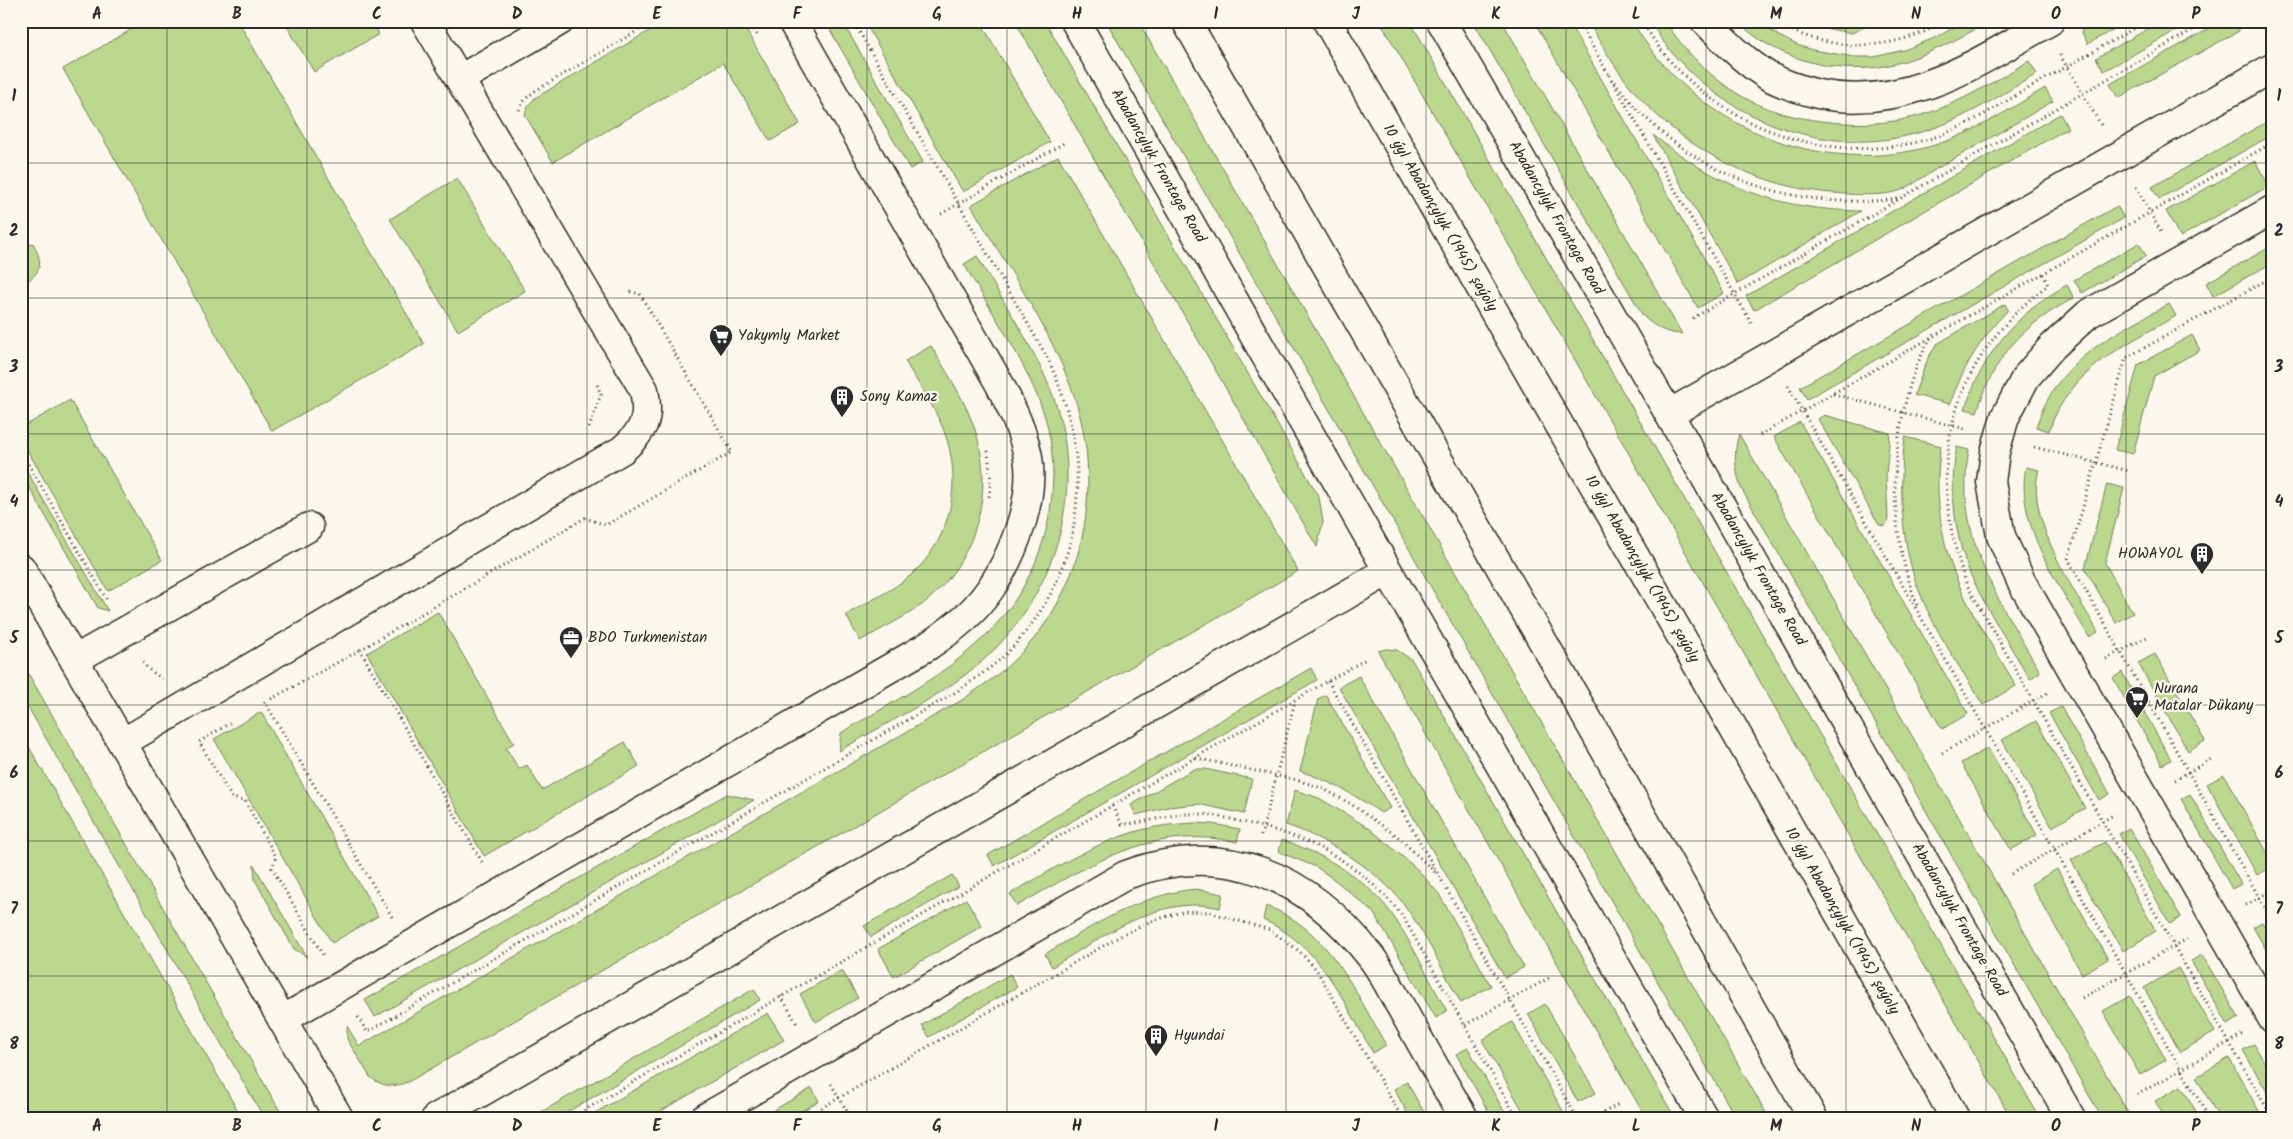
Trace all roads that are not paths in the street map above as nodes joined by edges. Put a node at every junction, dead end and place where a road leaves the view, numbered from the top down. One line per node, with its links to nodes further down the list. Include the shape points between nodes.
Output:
1 (425, 21): 11 (street)
2 (560, 21): 11 (street)
3 (792, 21): 20 (street, via 999,383 1018,422 1028,458 1028,484 1018,533 1005,561 976,607 928,646)
4 (1075, 21): 16 (street, Abadancylyk Frontage Road)
5 (1186, 21): 26 (street)
6 (1327, 21): 27 (street, 10 ýyl Abadançylyk (1945) şaýoly)
7 (1441, 21): 13 (street, Abadancylyk Frontage Road)
8 (1705, 21): 9 (street, via 1734,51 1769,76 1805,91 1840,98 1880,98 1925,86 1964,70)
9 (2050, 21)
10 (2272, 68): 13 (street)
11 (460, 79): 18 (street, via 644,390 647,406 644,426 622,450)
12 (2272, 210): 19 (street, via 2088,314 2052,347 2026,377 2005,417 1991,482 2001,536 2021,581)
13 (1669, 414): 28 (street, Abadancylyk Frontage Road)
14 (309, 527): 17 (street)
15 (21, 568): 17 (street)
16 (1388, 571): 22 (street); 25 (street, Abadancylyk Frontage Road)
17 (74, 660): 18 (street)
18 (122, 743): 20 (street)
19 (2272, 1018)
20 (282, 1020): 21 (street)
21 (338, 1118)
22 (436, 1118)
23 (705, 1118): 24 (street, via 1126,875 1149,866 1207,859 1252,868 1288,883 1333,915 1373,959)
24 (1464, 1118)
25 (1704, 1118)
26 (1813, 1118)
27 (1955, 1118)
28 (2071, 1118)

